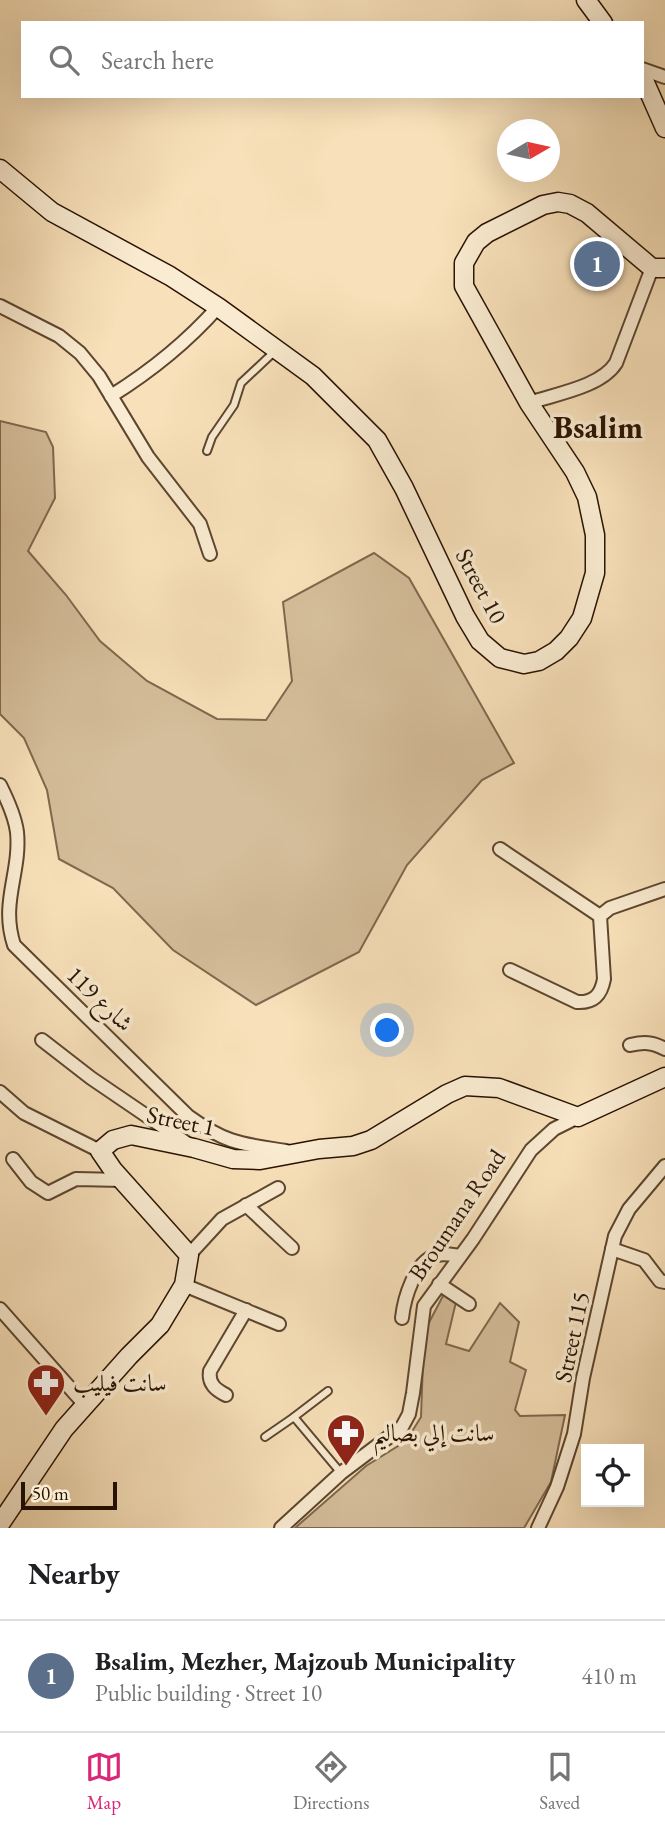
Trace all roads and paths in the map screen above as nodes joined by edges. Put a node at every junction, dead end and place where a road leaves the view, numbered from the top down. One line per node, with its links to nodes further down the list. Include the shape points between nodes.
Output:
1 (586, 0): 2 (main road)
2 (602, 21)
3 (644, 70): 4 (street)
4 (665, 77)
5 (644, 81): 6 (main road)
6 (665, 128)
7 (0, 169): 10 (main road, Street 10, via 52,212)
8 (658, 268): 13 (street, via 609,373); 13 (main road, Street 10, via 587,214 558,202 543,205 476,242 464,264 464,286)
9 (0, 306): 12 (street, via 59,336 80,353)
10 (218, 307): 11 (main road, Street 10); 12 (street, via 177,348)
11 (276, 350): 13 (main road, Street 10, via 313,376 377,440 480,641 500,658 524,664 539,662 569,638 582,618 595,573 595,535 587,497); 14 (lane, via 241,383 234,405)
12 (111, 396): 15 (street, via 148,457 200,524)
13 (529, 403)
14 (206, 452)
15 (209, 554)
16 (0, 785): 31 (street, شارع 119, via 17,830 4,912 14,945 188,1116 230,1141)
17 (500, 849): 19 (street)
18 (665, 889): 19 (street, via 610,908)
19 (600, 916): 20 (street, via 604,979 594,999 577,1002)
20 (510, 970)
21 (42, 1040): 29 (street)
22 (630, 1045): 23 (street, via 643,1042)
23 (665, 1049)
24 (665, 1077): 28 (main road, Broumana Road)
25 (0, 1092): 27 (street)
26 (0, 1102): 27 (street)
27 (24, 1112): 30 (street)
28 (578, 1117): 31 (main road, Street 1, via 499,1088 466,1086 371,1140); 40 (street, Broumana Road, via 554,1129 531,1150)
29 (194, 1148): 30 (main road, Street 1, via 131,1135 113,1140); 31 (main road, Street 1, via 233,1159)
30 (100, 1151): 34 (main road)
31 (300, 1153)
32 (13, 1159): 34 (street, via 31,1182 48,1193 76,1178)
33 (665, 1166): 38 (street, Street 115, via 629,1209)
34 (122, 1180): 39 (main road)
35 (278, 1188): 36 (street)
36 (246, 1205): 37 (street); 39 (street, via 222,1219)
37 (292, 1248)
38 (612, 1249): 41 (street, via 644,1260); 57 (street, Street 115, via 574,1434)
39 (189, 1255): 43 (main road)
40 (460, 1256): 42 (street, Broumana Road); 47 (street, via 438,1254 424,1263 404,1298)
41 (665, 1282)
42 (439, 1284): 44 (street); 54 (street, Broumana Road, via 424,1306 409,1414 390,1438)
43 (184, 1285): 46 (street); 51 (main road, via 160,1325)
44 (469, 1304)
45 (0, 1309): 51 (street)
46 (246, 1310): 48 (street); 50 (street, via 210,1371 212,1386)
47 (402, 1318)
48 (279, 1324)
49 (328, 1391): 52 (lane)
50 (226, 1395)
51 (85, 1405): 55 (main road)
52 (294, 1416): 53 (lane); 54 (lane)
53 (265, 1437)
54 (341, 1473): 56 (street, Broumana Road)
55 (0, 1524)
56 (281, 1528)
57 (538, 1528)

